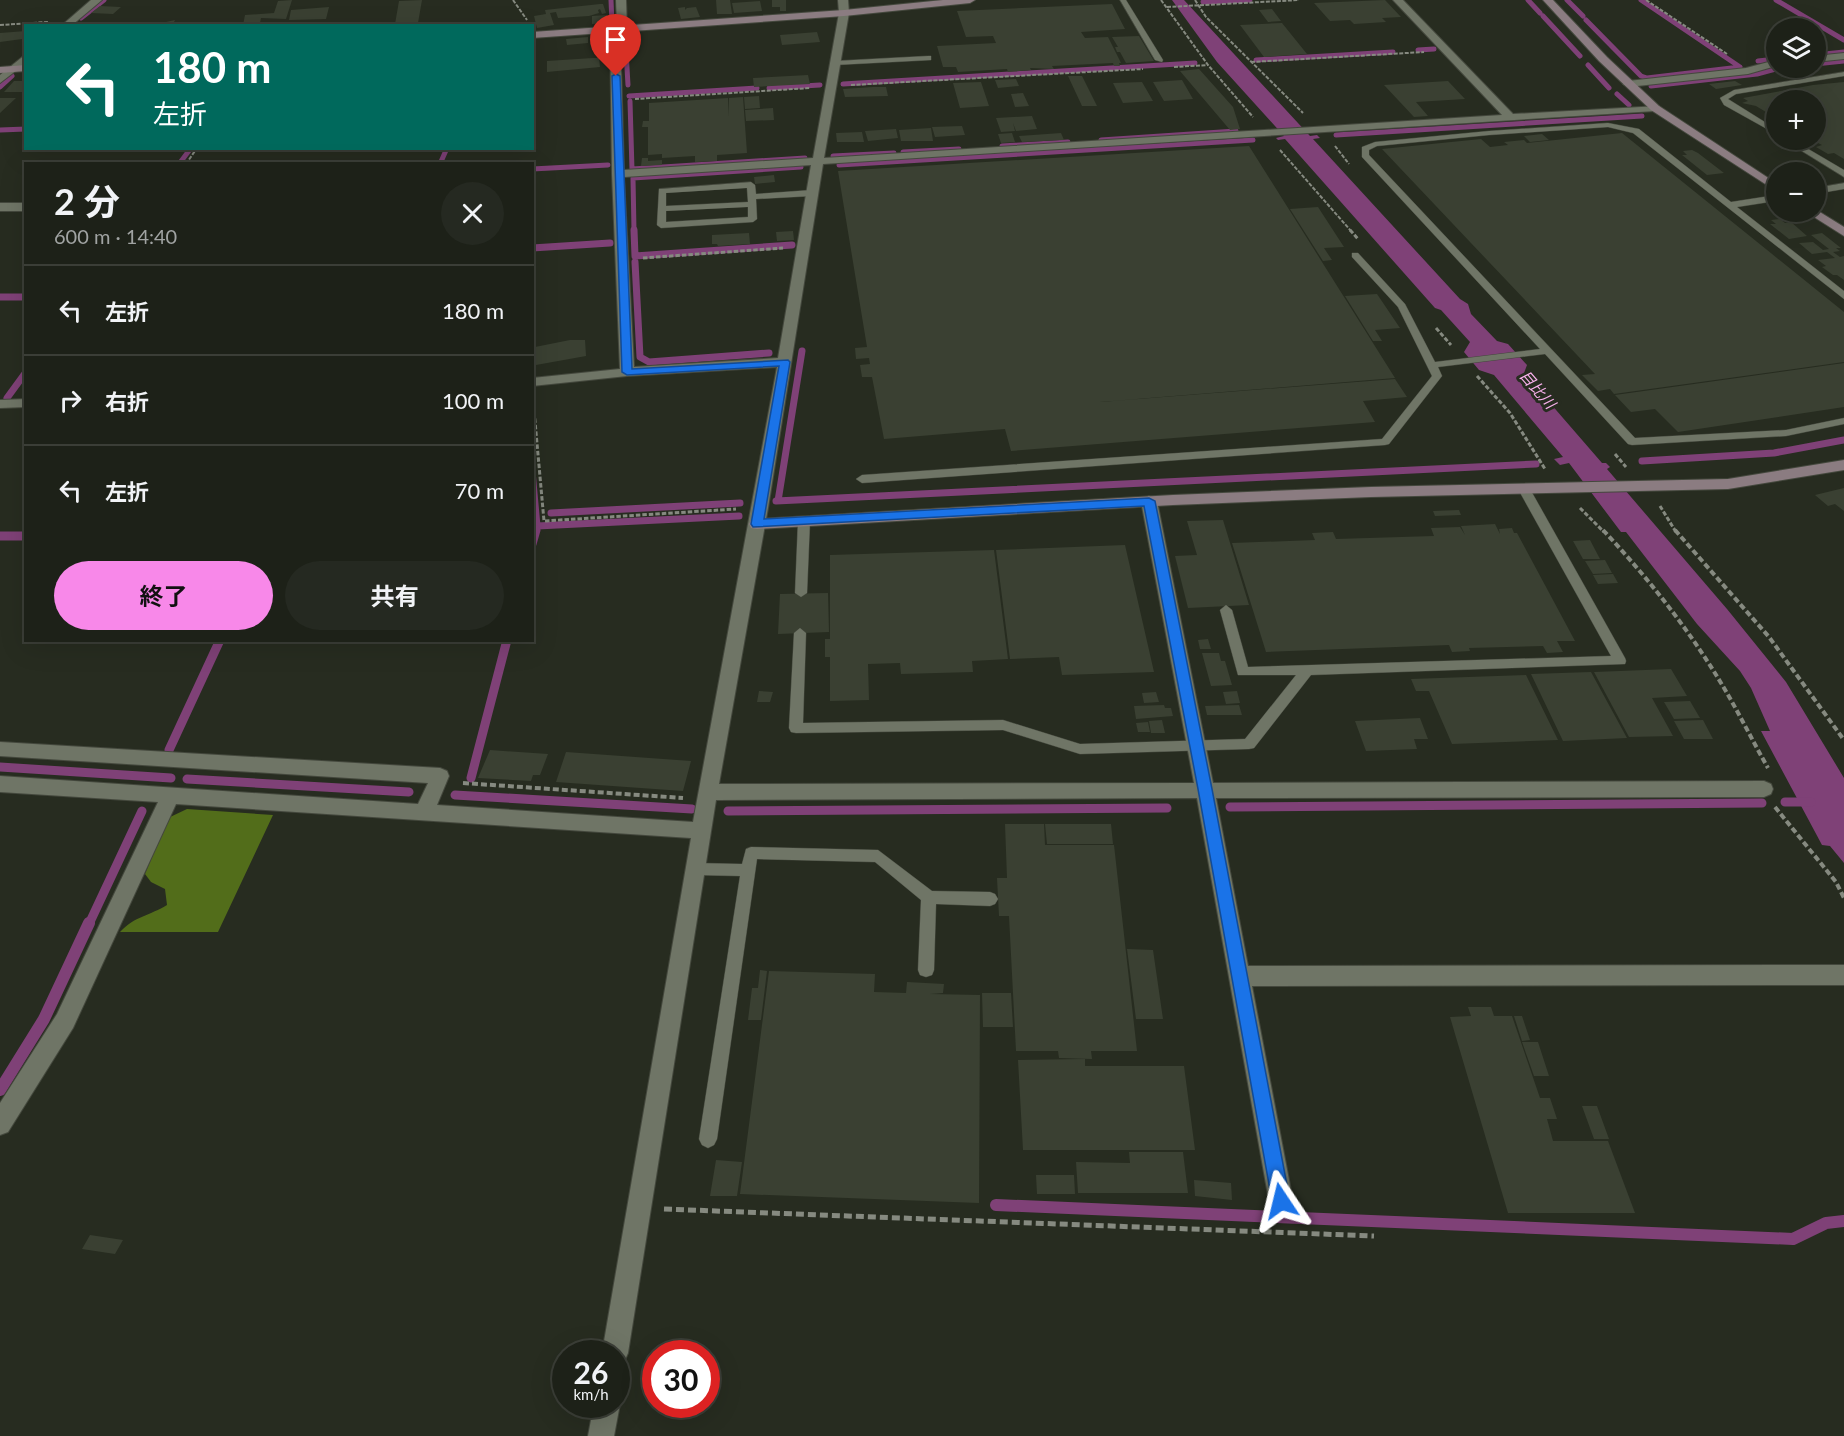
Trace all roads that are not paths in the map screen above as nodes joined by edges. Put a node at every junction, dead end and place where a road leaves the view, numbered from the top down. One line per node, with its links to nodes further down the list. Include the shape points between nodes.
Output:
1 (97, 0): 9 (street)
2 (621, 0): 10 (street)
3 (843, 0): 8 (street)
4 (969, 0): 8 (street)
5 (1123, 0): 16 (lane)
6 (1398, 0): 25 (street)
7 (1548, 0): 23 (street)
8 (844, 13): 10 (street); 17 (street)
9 (67, 23)
10 (618, 29): 11 (street); 29 (street)
11 (534, 35)
12 (1844, 56): 15 (street)
13 (24, 58): 20 (street)
14 (928, 58): 17 (lane)
15 (1826, 58)
16 (1159, 60)
17 (835, 63): 28 (street)
18 (1766, 66): 23 (street)
19 (24, 68): 20 (street)
20 (6, 69): 22 (street)
21 (1844, 74): 26 (lane, via 1734,92 1724,98)
22 (0, 80)
23 (1628, 84): 24 (street)
24 (1655, 108): 25 (street); 31 (street)
25 (1511, 118): 28 (street)
26 (1766, 126)
27 (1804, 150): 30 (lane)
28 (818, 162): 29 (street); 34 (street)
29 (618, 174): 48 (street)
30 (1844, 174)
31 (1766, 181)
32 (1844, 186): 33 (lane)
33 (1826, 189)
34 (812, 193): 35 (lane); 46 (street)
35 (752, 200): 40 (lane); 40 (lane, via 751,185 662,191); 40 (lane, via 753,219 661,225)
36 (1766, 200): 37 (lane)
37 (1730, 205): 44 (lane); 45 (lane, via 1636,131 1608,125 1376,144 1365,149 1365,155)
38 (0, 207): 39 (street)
39 (24, 207)
40 (661, 210)
41 (1826, 221): 42 (street)
42 (1844, 232)
43 (1355, 255): 47 (lane, via 1402,306)
44 (1844, 296)
45 (1547, 351): 47 (lane); 52 (lane, via 1632,442 1786,433)
46 (784, 362): 48 (street); 57 (street)
47 (1431, 365): 54 (lane, via 1437,376 1385,442)
48 (627, 372): 49 (street)
49 (534, 382)
50 (24, 403): 51 (street)
51 (0, 404)
52 (1844, 422)
53 (1844, 465): 55 (street, via 1728,484)
54 (862, 479)
55 (1524, 489): 56 (street); 62 (lane, via 1620,661)
56 (1149, 501): 58 (street); 63 (street)
57 (759, 516): 58 (street); 68 (street)
58 (804, 521): 59 (lane)
59 (801, 593)
60 (1226, 610): 62 (lane, via 1243,672)
61 (800, 633): 63 (lane, via 796,728 1003,725 1080,749)
62 (1308, 670): 63 (lane, via 1249,744)
63 (1196, 745): 66 (street)
64 (0, 748): 70 (street, via 440,776)
65 (0, 784): 69 (street)
66 (1205, 789): 67 (street); 68 (street); 78 (street)
67 (1764, 789)
68 (707, 795): 71 (street)
69 (170, 796): 70 (street); 79 (street, via 65,1021)
70 (424, 813): 71 (street)
71 (702, 831): 72 (street)
72 (696, 869): 73 (lane); 82 (street)
73 (748, 870): 74 (lane, via 751,853 878,856); 80 (lane)
74 (929, 897): 75 (lane); 76 (lane)
75 (990, 899)
76 (926, 970)
77 (1844, 975): 78 (street)
78 (1240, 976): 81 (street)
79 (0, 1124)
80 (708, 1139)
81 (1281, 1201)
82 (617, 1340)
83 (605, 1418): 84 (street)
84 (602, 1436)

